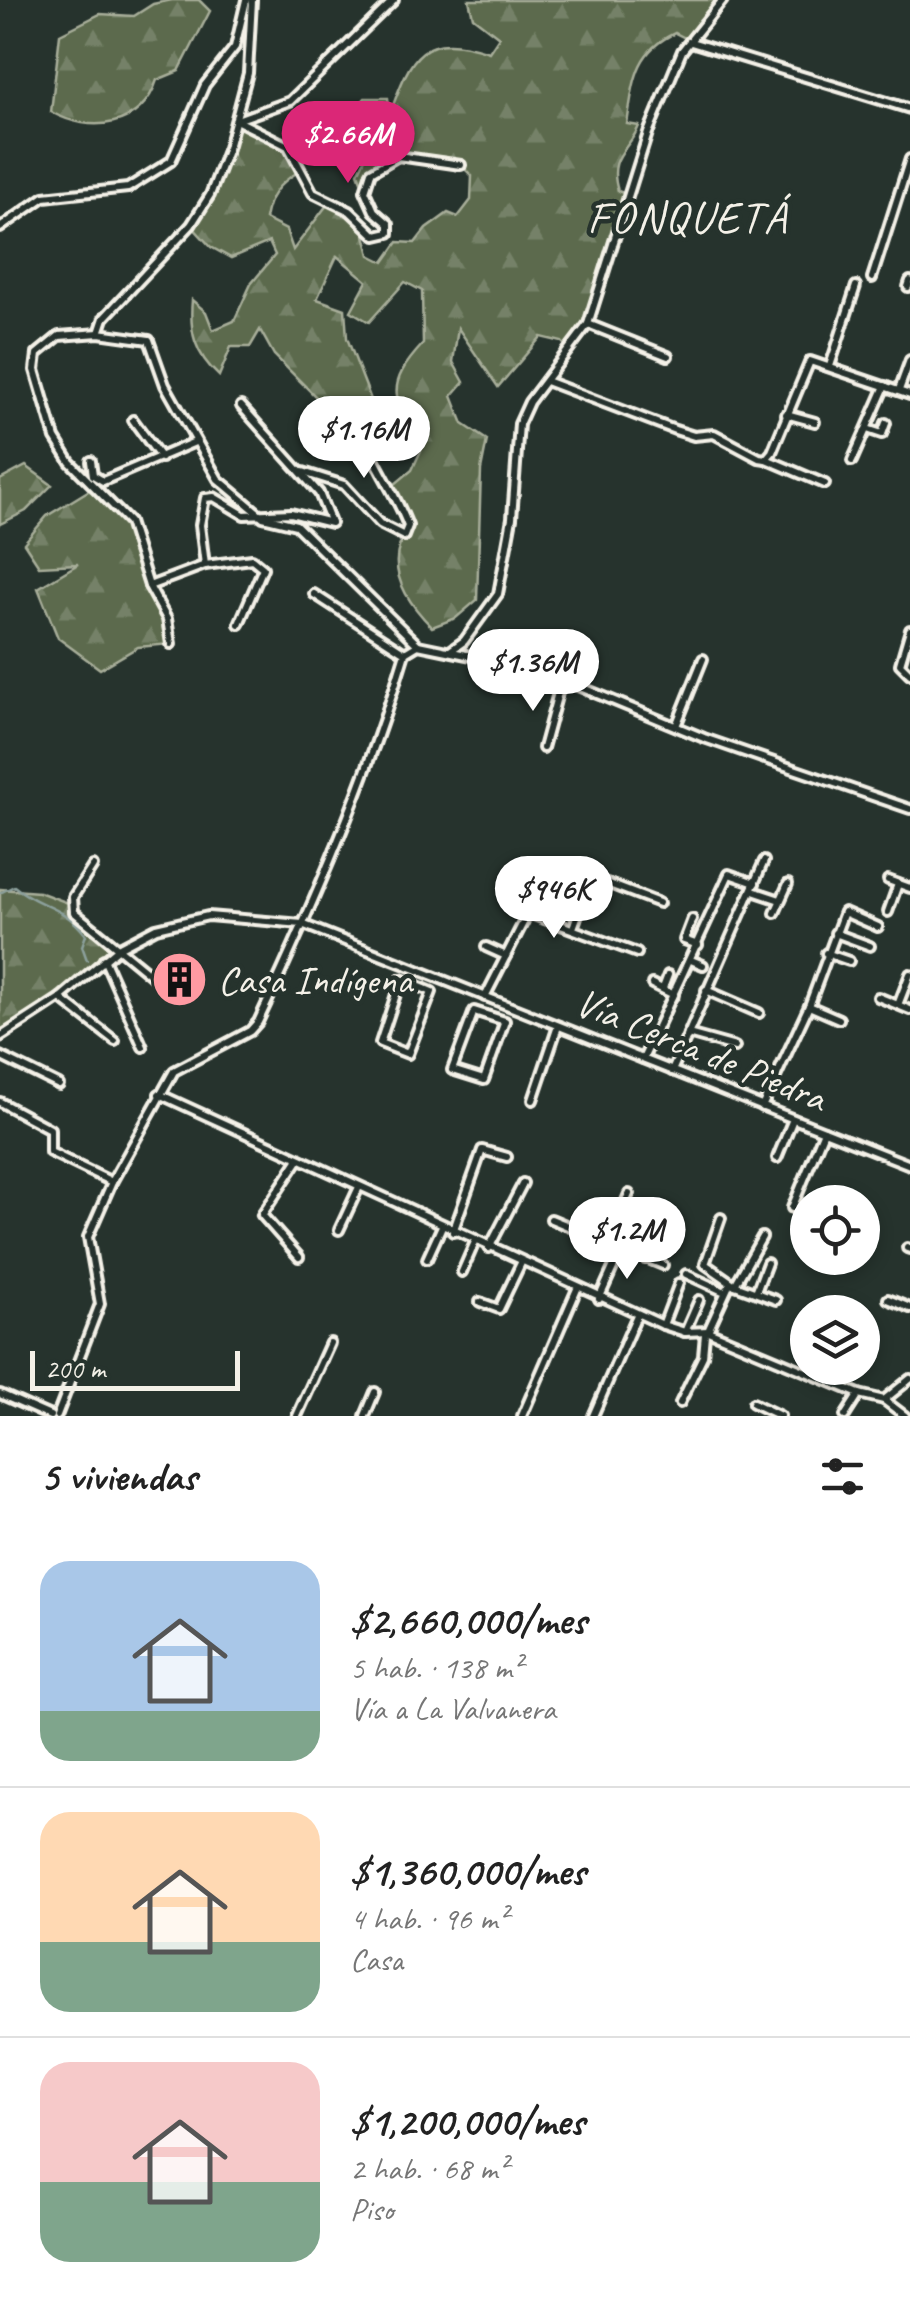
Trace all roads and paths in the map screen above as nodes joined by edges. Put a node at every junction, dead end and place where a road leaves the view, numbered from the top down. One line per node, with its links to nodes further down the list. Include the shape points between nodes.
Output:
1 (249, 0): 6 (street, via 252,52); 11 (street, via 235,47 205,84 170,161 128,188 44,198)
2 (394, 0): 6 (street, via 290,101)
3 (723, 0): 4 (street)
4 (691, 42): 5 (street); 14 (street, via 648,133)
5 (910, 109)
6 (236, 120): 8 (street, via 288,146 313,192 376,236 389,233 389,224 365,190 371,172 398,156); 15 (street, via 192,226 104,318)
7 (910, 159): 9 (street)
8 (461, 164)
9 (900, 188): 10 (street); 12 (street)
10 (910, 192)
11 (0, 228)
12 (872, 278)
13 (856, 286): 18 (street)
14 (588, 324): 16 (street); 19 (street)
15 (100, 333): 30 (street, via 148,340); 39 (street, via 59,336 38,351 34,370 62,450 129,522)
16 (668, 356)
17 (910, 360): 21 (street)
18 (830, 366): 20 (street); 24 (street, via 805,365)
19 (546, 381): 32 (street, via 694,436 714,434); 43 (street, via 515,436 512,518 498,594)
20 (885, 386): 21 (street); 29 (street)
21 (899, 390): 22 (street)
22 (910, 394)
23 (241, 406): 35 (street)
24 (786, 414): 26 (street); 32 (street)
25 (133, 420): 31 (street)
26 (815, 422)
27 (886, 423): 29 (street, via 882,434)
28 (360, 424): 35 (street, via 401,507 408,526 404,536 380,524 344,485)
29 (867, 429): 34 (street)
30 (195, 442): 31 (street); 37 (street, via 218,478)
31 (161, 458): 33 (street, via 103,480 93,475)
32 (766, 458): 36 (street)
33 (91, 461)
34 (852, 461)
35 (298, 470): 37 (street, via 318,493 330,523 291,513)
36 (824, 484)
37 (264, 518): 38 (street, via 205,498); 45 (street, via 296,526)
38 (205, 565): 39 (street); 41 (street, via 252,559 264,568)
39 (149, 586): 44 (street)
40 (314, 594): 47 (street)
41 (239, 624)
42 (910, 630): 50 (street, via 900,664)
43 (464, 640): 46 (street); 48 (street)
44 (171, 644)
45 (418, 645): 46 (street); 47 (street)
46 (449, 652): 48 (street)
47 (405, 653): 69 (street, via 383,727)
48 (463, 656): 51 (street)
49 (703, 659): 52 (street)
50 (910, 674)
51 (562, 678): 52 (street); 53 (street)
52 (676, 726): 54 (street)
53 (543, 748)
54 (910, 809)
55 (764, 861): 61 (street)
56 (93, 866): 76 (street, via 71,904)
57 (545, 872): 66 (street)
58 (888, 880): 60 (street)
59 (788, 884): 63 (street)
60 (898, 884): 62 (street); 65 (street)
61 (754, 887): 63 (street); 73 (street, via 729,874); 90 (street)
62 (910, 888)
63 (780, 901): 67 (street)
64 (659, 903): 71 (street, via 591,877)
65 (888, 912)
66 (528, 913): 71 (street); 79 (street)
67 (775, 913)
68 (692, 920): 73 (street, via 684,940)
69 (302, 924): 76 (street, Vía Cerca de Piedra, via 208,916 156,928); 84 (street, Vía Cerca de Piedra); 113 (street, via 258,1022 174,1071)
70 (878, 927): 72 (street, via 844,912)
71 (574, 928): 78 (street)
72 (835, 932): 74 (street); 77 (street)
73 (698, 945): 81 (street)
74 (870, 946)
75 (486, 947): 79 (street)
76 (120, 948): 80 (street, Vía Cerca de Piedra); 91 (street)
77 (826, 953): 82 (street); 98 (street)
78 (637, 954)
79 (506, 956): 93 (street)
80 (104, 959): 95 (street, Vía Cerca de Piedra); 107 (street)
81 (691, 960): 83 (street); 92 (street)
82 (848, 961)
83 (703, 964)
84 (420, 971): 88 (street); 93 (street, Vía Cerca de Piedra)
85 (910, 974): 97 (street)
86 (668, 975): 89 (street)
87 (652, 984): 89 (street)
88 (416, 986): 88 (street, via 400,980 380,1044 408,1054 432,992)
89 (662, 988): 92 (street)
90 (706, 990): 100 (street); 104 (street)
91 (176, 994)
92 (674, 995): 110 (street)
93 (485, 996): 96 (street, Vía Cerca de Piedra)
94 (878, 997): 97 (street)
95 (60, 998): 105 (street, Vía Cerca de Piedra); 106 (street)
96 (502, 1004): 101 (street); 103 (street, Vía Cerca de Piedra)
97 (898, 1005): 99 (street)
98 (809, 1006): 102 (street); 116 (street)
99 (910, 1010)
100 (759, 1012)
101 (498, 1018): 101 (street, via 474,1011 452,1070 484,1080 505,1020)
102 (839, 1019)
103 (558, 1026): 110 (street, Vía Cerca de Piedra); 114 (street)
104 (688, 1034): 108 (street); 111 (street)
105 (0, 1037)
106 (115, 1041)
107 (143, 1047)
108 (735, 1047)
109 (0, 1056): 112 (street)
110 (642, 1060): 111 (street, Vía Cerca de Piedra)
111 (672, 1071): 116 (street, Vía Cerca de Piedra)
112 (59, 1085)
113 (158, 1094): 121 (street); 123 (street)
114 (533, 1100)
115 (0, 1102): 123 (street, via 50,1129 50,1152)
116 (762, 1107): 117 (street, Vía Cerca de Piedra)
117 (793, 1119): 118 (street, Vía Cerca de Piedra); 120 (street)
118 (824, 1132): 122 (street, Vía Cerca de Piedra); 125 (street)
119 (507, 1157): 133 (street, via 482,1150)
120 (777, 1158)
121 (299, 1159): 126 (street); 139 (street, via 262,1214)
122 (910, 1165)
123 (112, 1182): 170 (street, via 87,1248 100,1304)
124 (523, 1183): 137 (street)
125 (802, 1185)
126 (360, 1186): 131 (street); 132 (street)
127 (629, 1194): 136 (street)
128 (664, 1210): 141 (street)
129 (721, 1218): 148 (street, via 705,1264)
130 (551, 1219): 136 (street)
131 (442, 1226): 133 (street); 140 (street)
132 (339, 1230)
133 (453, 1232): 135 (street)
134 (762, 1238): 148 (street)
135 (476, 1242): 137 (street); 145 (street)
136 (607, 1244): 138 (street)
137 (488, 1248): 143 (street)
138 (621, 1250): 141 (street); 152 (street)
139 (300, 1257)
140 (427, 1259)
141 (644, 1259): 144 (street)
142 (767, 1262): 151 (street)
143 (521, 1263): 149 (street); 156 (street, via 499,1310)
144 (663, 1266)
145 (462, 1272)
146 (686, 1274): 150 (street)
147 (679, 1283): 159 (street)
148 (732, 1284): 150 (street); 151 (street)
149 (577, 1289): 152 (street); 173 (street)
150 (726, 1292): 161 (street)
151 (756, 1292): 155 (street)
152 (599, 1299): 158 (street)
153 (888, 1299): 157 (street)
154 (699, 1300): 160 (street)
155 (776, 1300)
156 (480, 1302)
157 (910, 1308)
158 (638, 1315): 159 (street); 174 (street)
159 (663, 1325): 160 (street)
160 (685, 1332): 161 (street)
161 (707, 1332): 166 (street); 168 (street, via 704,1356)
162 (330, 1343): 171 (street)
163 (910, 1380): 167 (street)
164 (375, 1392): 172 (street)
165 (0, 1394): 170 (street)
166 (858, 1394): 167 (street); 176 (street)
167 (884, 1400): 177 (street)
168 (680, 1403)
169 (753, 1403): 175 (street)
170 (54, 1416)
171 (297, 1416)
172 (364, 1416)
173 (522, 1416)
174 (593, 1416)
175 (780, 1416)
176 (845, 1416)
177 (906, 1416)

